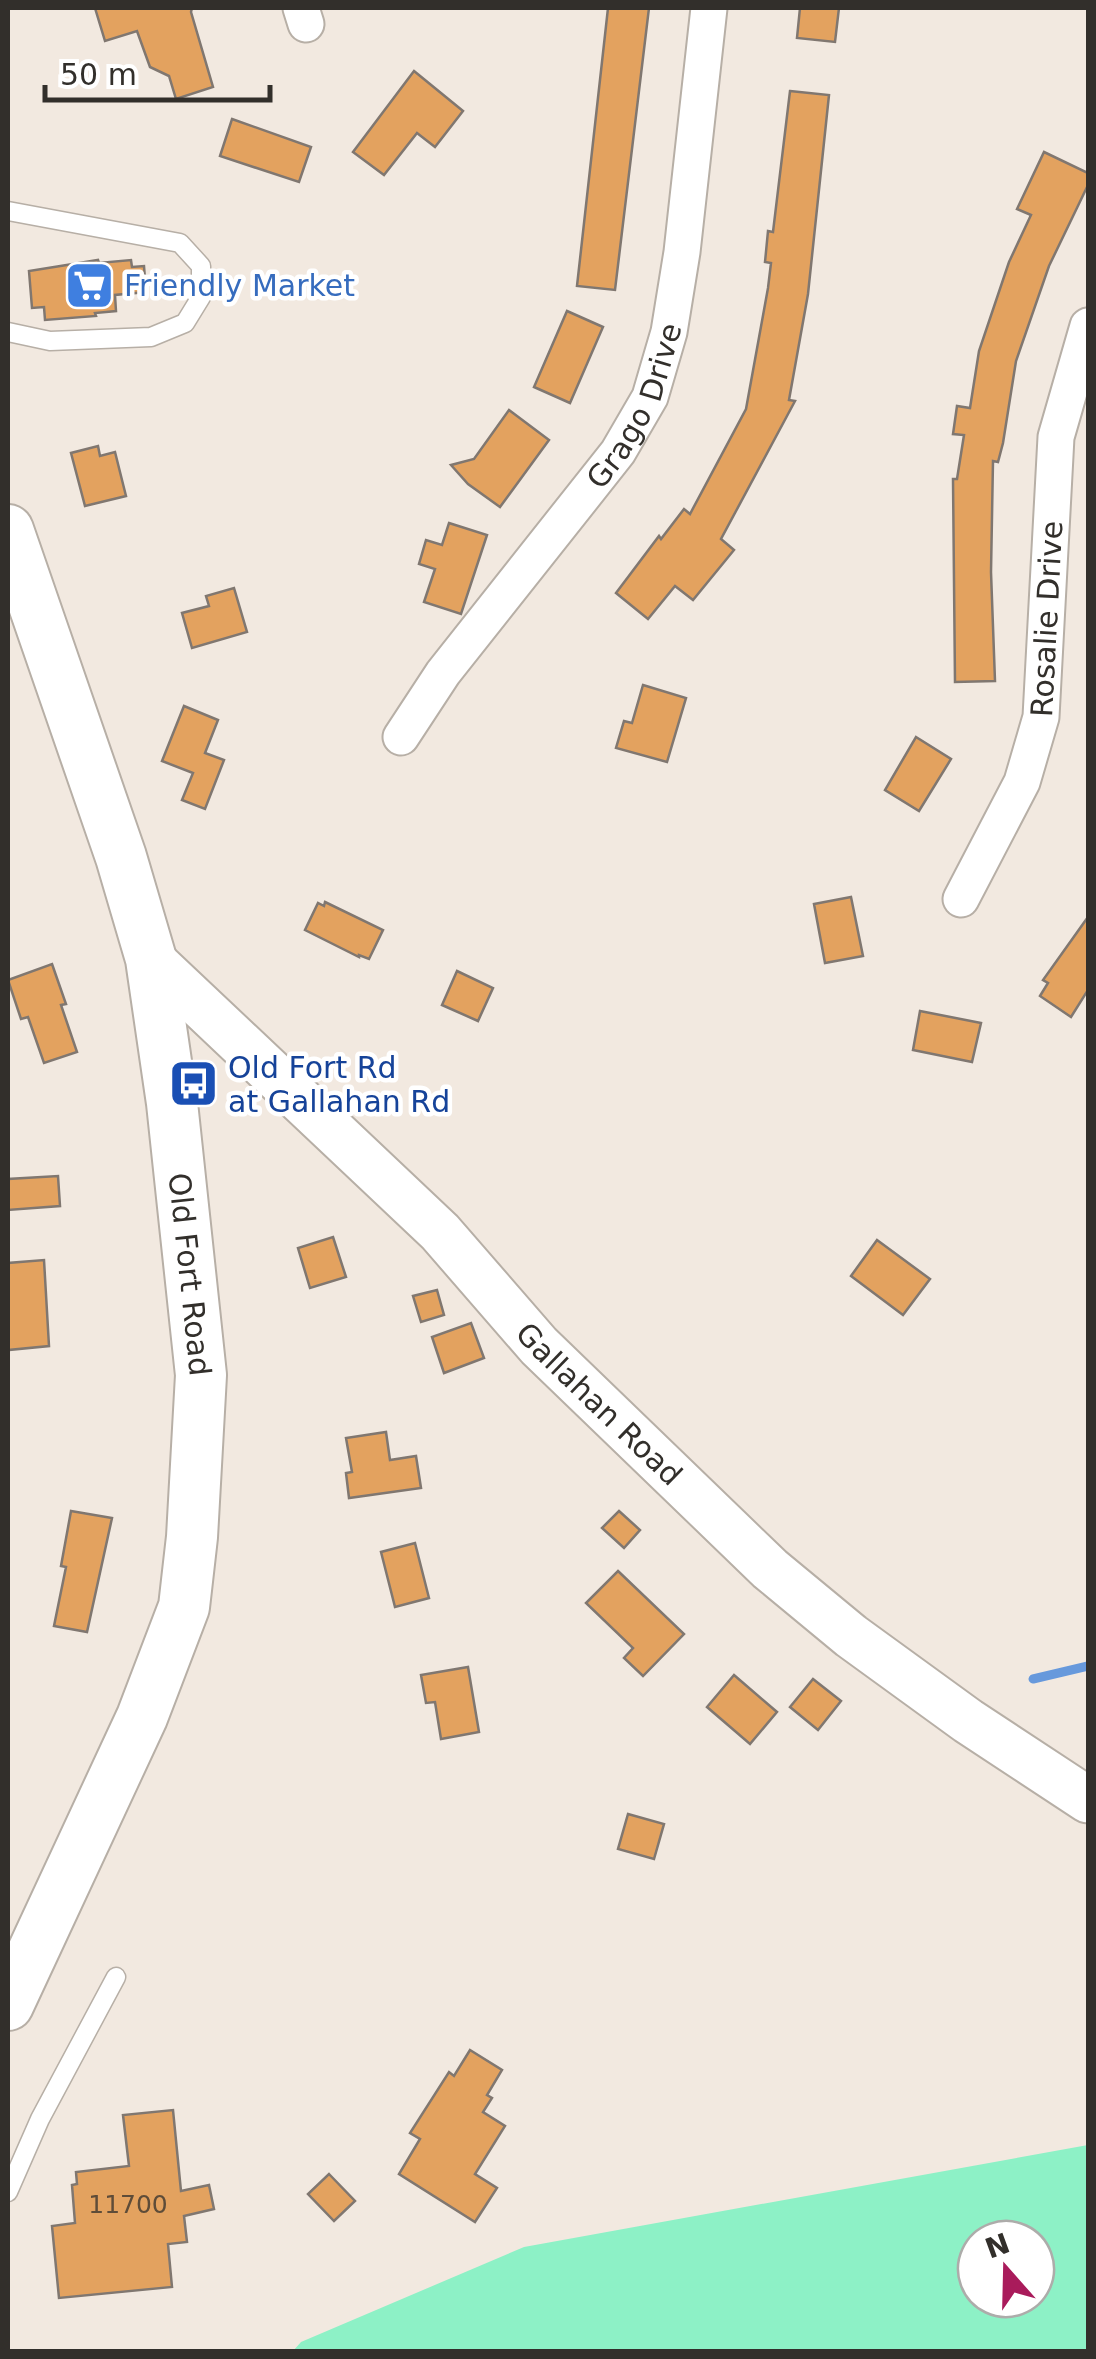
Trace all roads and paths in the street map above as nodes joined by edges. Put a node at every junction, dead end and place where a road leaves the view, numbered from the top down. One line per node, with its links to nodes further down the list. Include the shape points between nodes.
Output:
1 (709, 8): 7 (street, Grago Drive, via 670,332 650,397 618,452 443,673)
2 (8, 211): 5 (lane, via 180,243 201,266 201,297 185,323 152,337 50,342)
3 (8, 312): 5 (lane)
4 (1088, 326): 8 (street, Rosalie Drive, via 1056,438 1041,717 1022,782)
5 (9, 332)
6 (8, 530): 9 (main road, Old Fort Road)
7 (401, 737)
8 (961, 899)
9 (151, 959): 10 (street, Gallahan Road, via 440,1232 539,1346 770,1569 968,1721); 12 (main road, Old Fort Road, via 201,1375 184,1606 142,1717)
10 (1088, 1800)
11 (116, 1977): 13 (lane)
12 (8, 2005)
13 (8, 2192)

